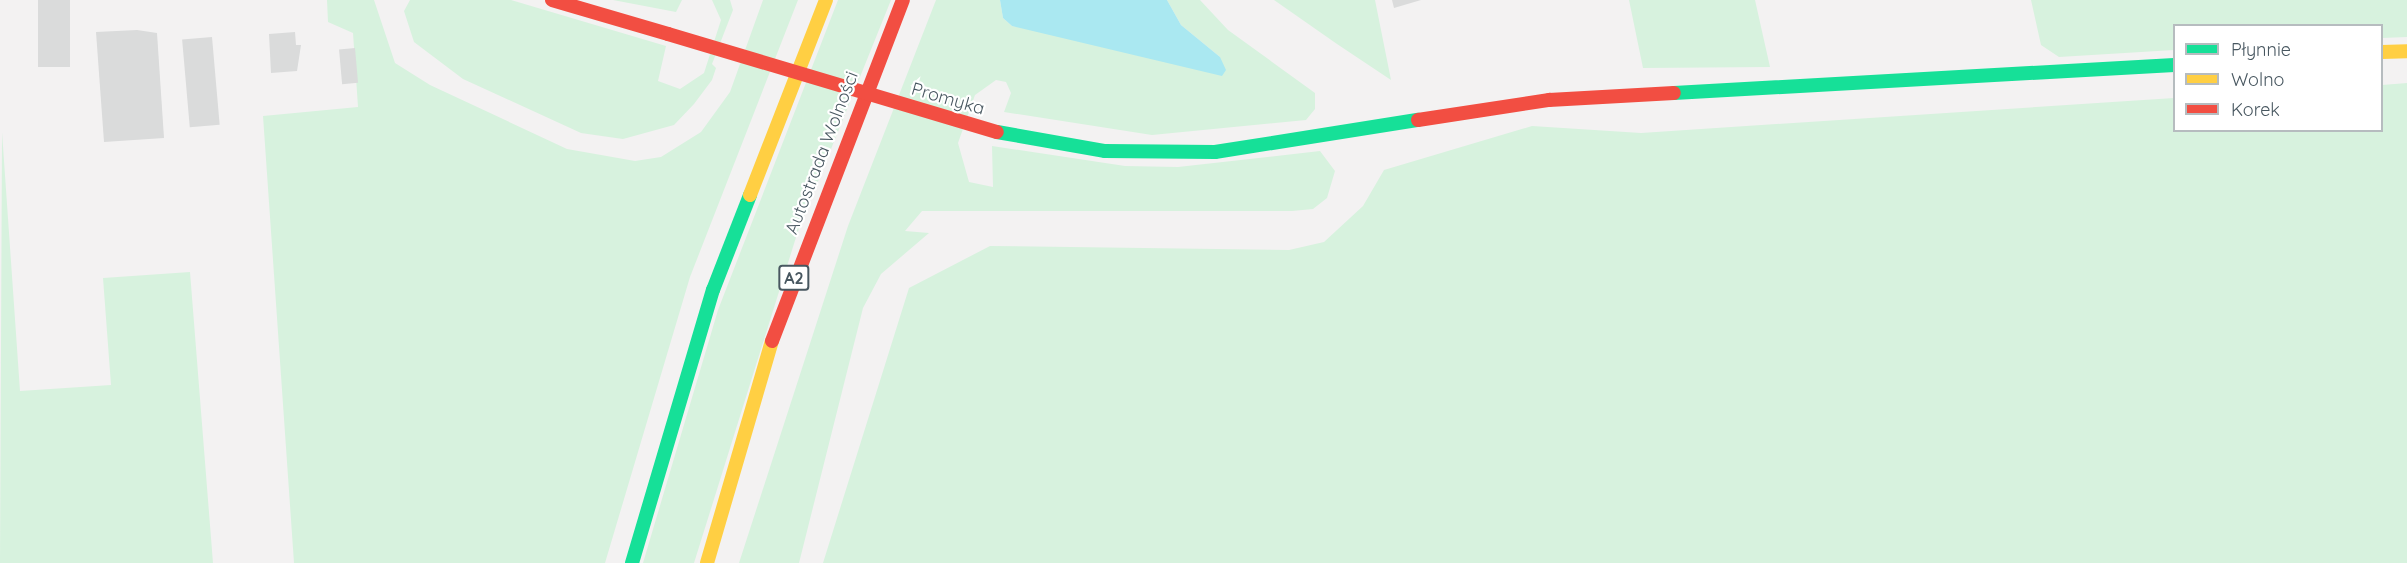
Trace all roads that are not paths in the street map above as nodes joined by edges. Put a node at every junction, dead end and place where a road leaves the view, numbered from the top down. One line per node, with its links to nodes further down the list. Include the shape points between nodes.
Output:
1 (552, 0): 6 (main road, Promyka, bridge, via 997,132 1048,144 1160,155 1274,145 1550,100)
2 (826, 0): 7 (main road, via 713,290)
3 (903, 0): 8 (main road, Autostrada Wolności / A2, via 791,283 737,448)
4 (2407, 51): 5 (main road)
5 (2383, 52)
6 (2173, 65)
7 (632, 563)
8 (707, 563)

